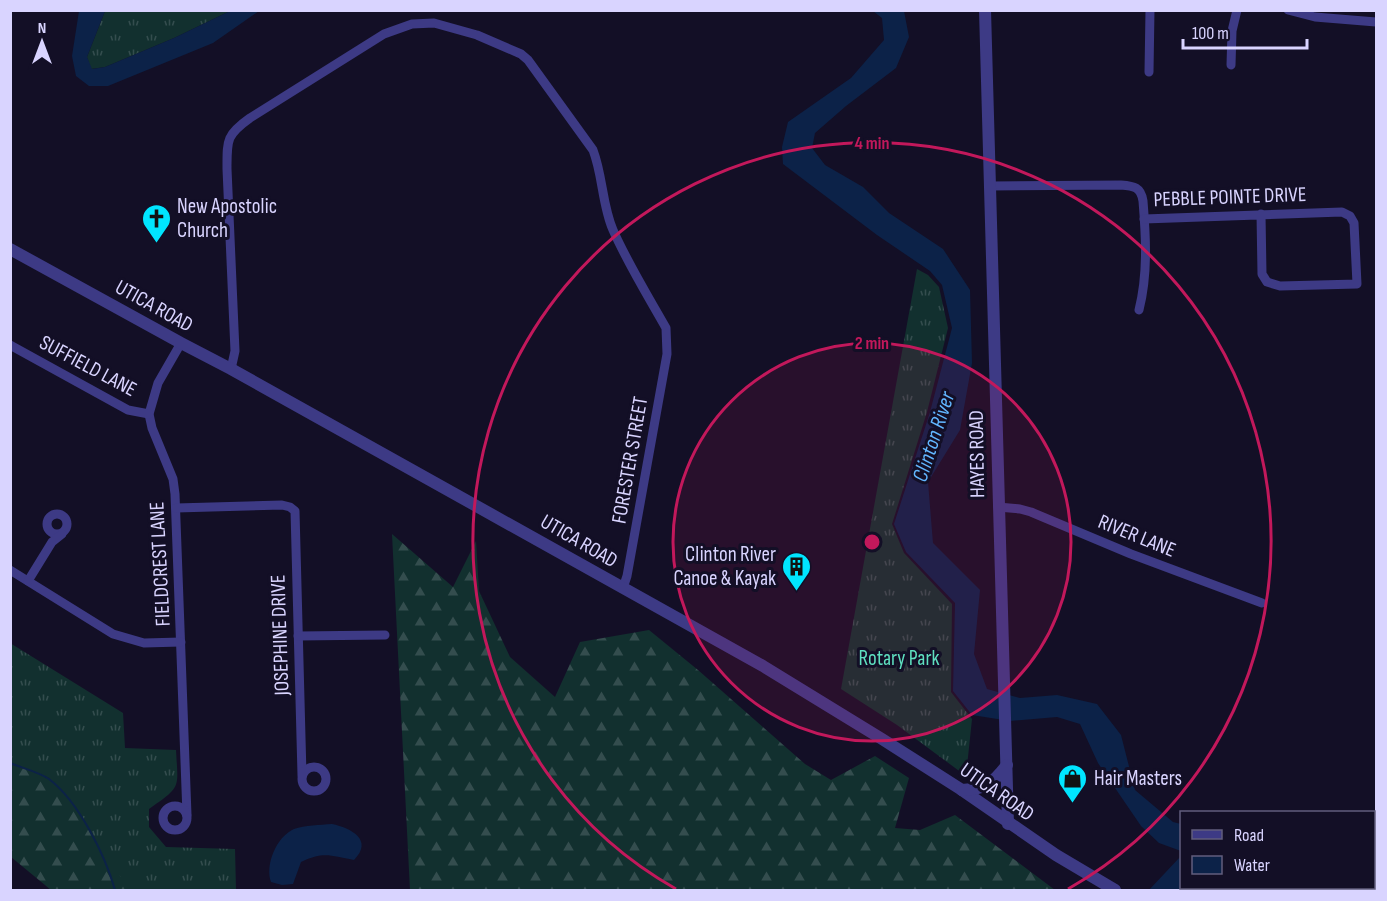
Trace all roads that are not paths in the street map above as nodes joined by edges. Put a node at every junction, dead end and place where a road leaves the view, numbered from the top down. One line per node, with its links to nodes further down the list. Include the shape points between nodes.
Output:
1 (985, 10): 8 (street, HAYES ROAD)
2 (1150, 10): 7 (street)
3 (1237, 10): 6 (street)
4 (1288, 10): 5 (street)
5 (1377, 22)
6 (1231, 65)
7 (1149, 72)
8 (990, 186): 10 (street, PEBBLE POINTE DRIVE, via 1134,186 1142,193); 17 (street, HAYES ROAD)
9 (1261, 214): 9 (street, PEBBLE POINTE DRIVE, via 1338,212 1350,216 1355,228 1357,284 1281,286 1267,282 1262,273); 10 (street, PEBBLE POINTE DRIVE)
10 (1144, 219): 12 (street, via 1146,271)
11 (10, 249): 13 (street, UTICA ROAD)
12 (1139, 309)
13 (181, 344): 15 (street, UTICA ROAD); 16 (street, via 158,383)
14 (10, 345): 16 (street, SUFFIELD LANE, via 128,410)
15 (231, 369): 24 (street, UTICA ROAD); 24 (street, FORESTER STREET, via 235,351 226,169 230,136 266,108 395,29 434,23 496,42 528,60 593,150 613,230 666,328 665,365)
16 (149, 414): 18 (street, FIELDCREST LANE, via 172,479)
17 (998, 507): 25 (street, RIVER LANE, via 1031,512); 30 (street, HAYES ROAD)
18 (176, 508): 27 (street, JOSEPHINE DRIVE, via 282,505 295,511); 28 (street, FIELDCREST LANE)
19 (50, 531): 20 (street); 20 (street, via 49,519 61,515 68,525); 21 (street)
20 (62, 534): 21 (street)
21 (52, 542): 23 (street)
22 (10, 570): 23 (street)
23 (28, 581): 28 (street, via 113,634 144,643)
24 (623, 588): 33 (street, UTICA ROAD, via 763,666)
25 (1262, 603)
26 (385, 635): 27 (street)
27 (298, 636): 29 (street, JOSEPHINE DRIVE)
28 (182, 642): 34 (street, FIELDCREST LANE)
29 (303, 758): 31 (street); 32 (street, JOSEPHINE DRIVE)
30 (1006, 765): 33 (street, via 990,784); 37 (street, HAYES ROAD)
31 (314, 766): 32 (street); 32 (street, via 326,776 323,787 316,791 308,789)
32 (302, 775)
33 (962, 790): 37 (street, UTICA ROAD)
34 (187, 794): 35 (street); 36 (street, FIELDCREST LANE)
35 (175, 806): 36 (street, via 183,808); 36 (street, via 168,807 164,814 169,828 183,827)
36 (187, 815)
37 (1008, 824): 38 (street, UTICA ROAD)
38 (1115, 891)

